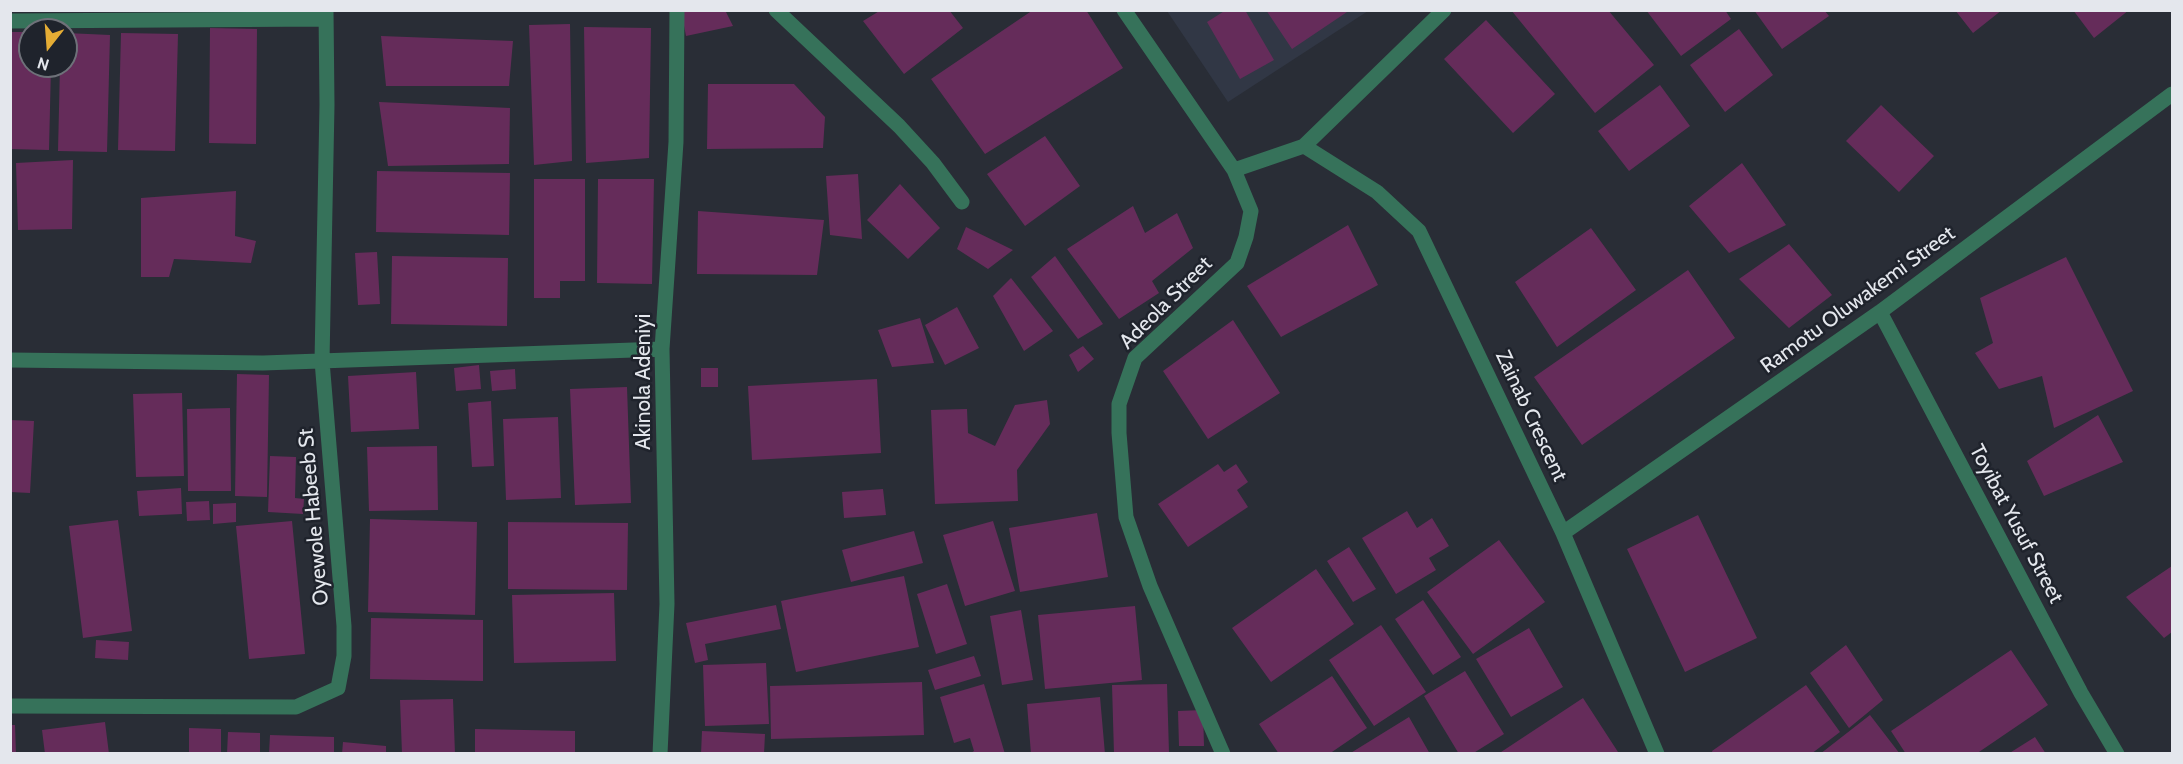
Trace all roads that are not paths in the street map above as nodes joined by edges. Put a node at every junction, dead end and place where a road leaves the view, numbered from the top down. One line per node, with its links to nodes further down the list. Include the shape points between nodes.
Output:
1 (677, 10): 12 (street, Akinola Adeniyi, via 676,142)
2 (776, 10): 10 (street, via 899,126)
3 (1124, 10): 9 (street, Adeola Street)
4 (1444, 10): 8 (street)
5 (325, 15): 6 (street); 14 (street, Oyewole Habeeb St)
6 (10, 21)
7 (2172, 94): 11 (street, Ramotu Oluwakemi Street)
8 (1304, 146): 9 (street); 15 (street, Zainab Crescent, via 1377,192 1419,231)
9 (1234, 170): 18 (street, Adeola Street, via 1251,211 1237,263 1135,358 1119,404 1126,517 1150,586)
10 (962, 202)
11 (1880, 312): 15 (street, Ramotu Oluwakemi Street); 20 (street, Toyibat Yusuf Street, via 2081,693)
12 (662, 350): 14 (street); 17 (street, Akinola Adeniyi, via 667,604)
13 (10, 360): 14 (street)
14 (322, 362): 16 (street, Oyewole Habeeb St, via 344,626 338,688 296,706)
15 (1563, 533): 19 (street, Zainab Crescent)
16 (10, 705)
17 (660, 753)
18 (1223, 753)
19 (1657, 753)
20 (2117, 753)

